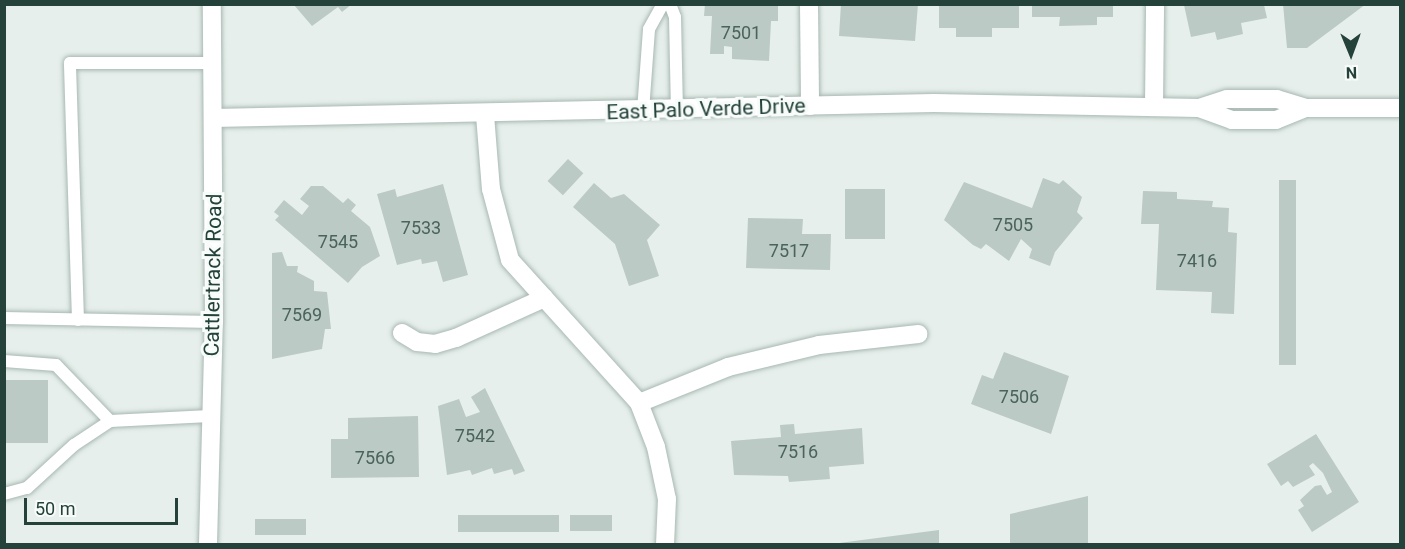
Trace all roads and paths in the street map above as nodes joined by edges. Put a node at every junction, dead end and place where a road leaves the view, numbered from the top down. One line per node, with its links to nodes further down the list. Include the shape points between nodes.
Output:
1 (212, 4): 6 (street, Cattlertrack Road)
2 (663, 4): 10 (lane, via 649,29)
3 (670, 4): 11 (lane, via 675,17)
4 (809, 4): 7 (street)
5 (1155, 4): 8 (street)
6 (213, 63): 13 (street, Cattlertrack Road); 16 (lane, via 70,63)
7 (810, 106): 8 (street, East Palo Verde Drive); 11 (street, East Palo Verde Drive)
8 (1154, 106): 9 (street, East Palo Verde Drive, via 1199,108 1227,99 1267,99 1306,108)
9 (1401, 108)
10 (643, 111): 11 (street, East Palo Verde Drive); 12 (street, East Palo Verde Drive)
11 (677, 111)
12 (485, 115): 13 (street, East Palo Verde Drive); 14 (street, via 491,189 510,260)
13 (213, 118): 17 (street, Cattlertrack Road)
14 (544, 298): 18 (street, via 435,344 417,342); 21 (street)
15 (4, 318): 16 (lane)
16 (78, 321): 17 (lane)
17 (214, 322): 22 (street, Cattlertrack Road)
18 (402, 333)
19 (918, 334): 21 (street, via 807,348 728,367)
20 (4, 361): 23 (lane, via 56,365)
21 (639, 403): 26 (street, via 656,447 667,499)
22 (210, 416): 23 (lane); 25 (street, Cattlertrack Road)
23 (110, 421): 24 (lane, via 74,445 27,488)
24 (4, 494)
25 (208, 544)
26 (664, 544)

